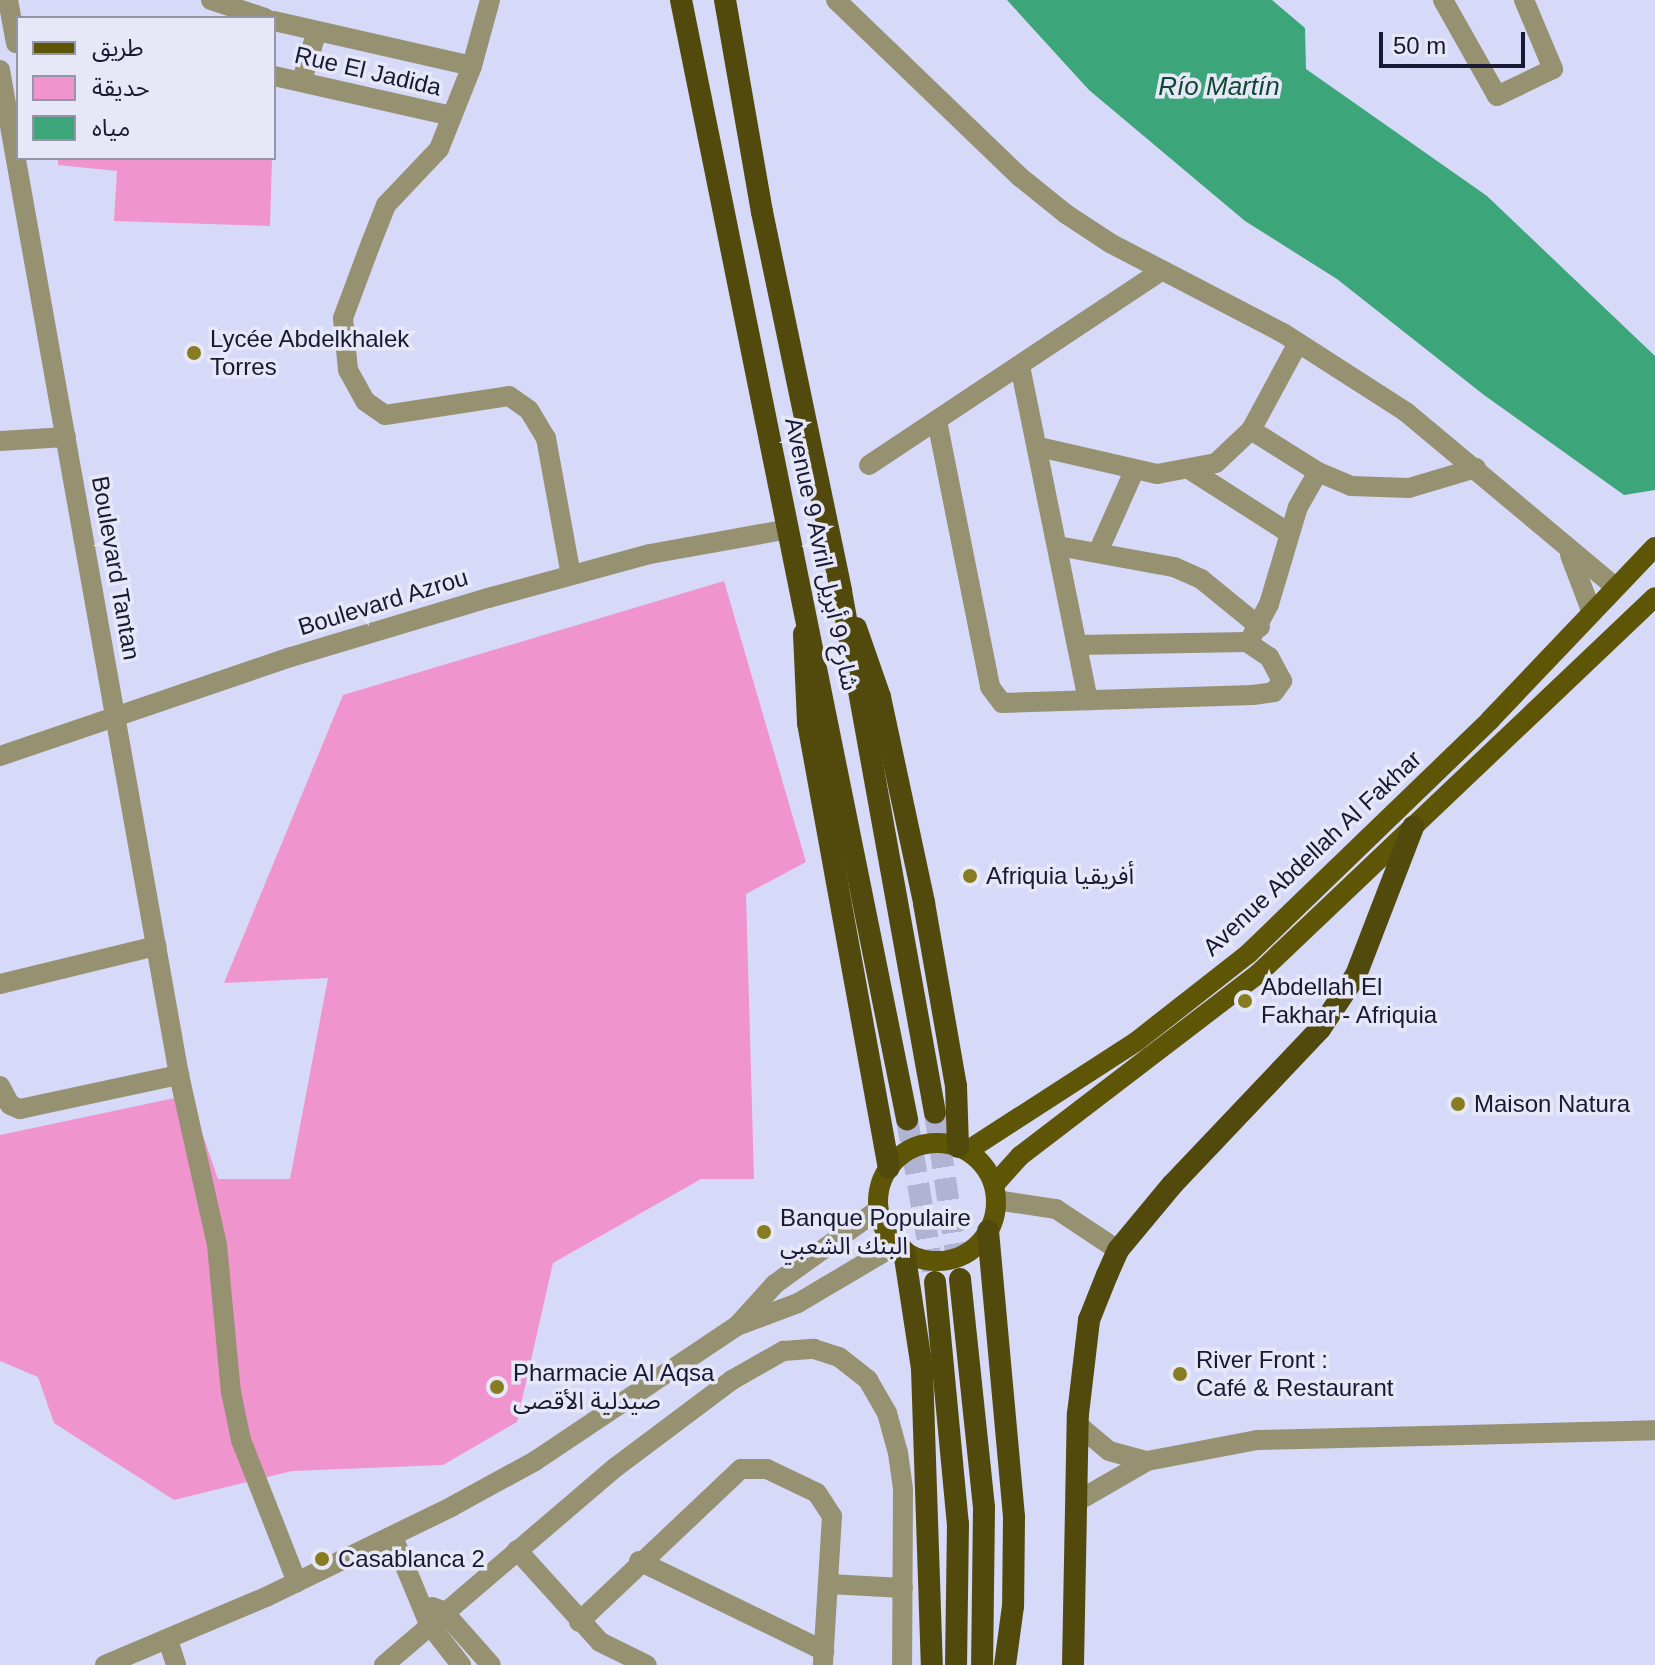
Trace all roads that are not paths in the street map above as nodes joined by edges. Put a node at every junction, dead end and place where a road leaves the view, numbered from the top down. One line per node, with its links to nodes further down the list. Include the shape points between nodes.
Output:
1 (8, 0): 12 (street)
2 (211, 0): 9 (street)
3 (490, 0): 13 (street)
4 (681, 0): 33 (highway, Avenue 9 Avril شارع 9 أبريل)
5 (725, 0): 41 (highway, Avenue 9 Avril شارع 9 أبريل, via 762,212)
6 (836, 0): 20 (street, via 1020,177 1110,243)
7 (1443, 0): 8 (street, via 1497,96 1553,69)
8 (1524, 0)
9 (259, 16)
10 (276, 22): 11 (street)
11 (316, 34): 13 (street); 16 (street)
12 (11, 43)
13 (472, 66): 17 (street)
14 (0, 70): 18 (street, Boulevard Tantan)
15 (276, 76): 16 (street, Rue El Jadida)
16 (302, 80): 17 (street, Rue El Jadida)
17 (451, 116): 39 (street, via 439,149 386,205 343,318 348,370 365,401 385,415 509,396 529,410 546,438)
18 (16, 159)
19 (16, 160): 25 (street, Boulevard Tantan)
20 (1162, 270): 21 (street); 22 (street)
21 (1298, 343): 24 (street); 29 (street, via 1406,412)
22 (1020, 366): 23 (street); 27 (street)
23 (937, 421): 28 (street); 47 (street, via 995,696 1013,705)
24 (1251, 430): 31 (street, via 1216,463); 32 (street)
25 (66, 437): 26 (street); 48 (street, Boulevard Tantan)
26 (0, 441)
27 (1039, 447): 30 (street); 35 (street)
28 (869, 465)
29 (1476, 468): 32 (street, via 1409,488 1381,490); 38 (street)
30 (1134, 471): 31 (street); 37 (street)
31 (1192, 471): 34 (street)
32 (1318, 472): 34 (street)
33 (789, 529): 39 (street, Boulevard Azrou, via 650,554); 43 (highway, Avenue 9 Avril شارع 9 أبريل)
34 (1289, 533): 45 (street)
35 (1058, 546): 37 (street); 46 (street)
36 (1655, 547): 40 (main road, Avenue Abdellah Al Fakhar)
37 (1098, 552): 45 (street, via 1174,567 1201,579)
38 (1570, 555): 40 (street); 44 (street)
39 (571, 575): 48 (street, Boulevard Azrou, via 291,657)
40 (1620, 580): 44 (main road, Avenue Abdellah Al Fakhar)
41 (841, 591): 55 (highway, Avenue 9 Avril شارع 9 أبريل); 57 (highway, via 880,697 901,793)
42 (1654, 597): 50 (main road, Avenue Abdellah Al Fakhar)
43 (807, 605): 56 (highway, Avenue 9 Avril شارع 9 أبريل); 58 (highway, via 802,678 808,723)
44 (1591, 610): 57 (main road, Avenue Abdellah Al Fakhar, via 1490,720 1248,954 1137,1041)
45 (1254, 634): 46 (street); 47 (street, via 1280,671 1282,681 1274,692)
46 (1077, 645): 47 (street)
47 (1088, 700)
48 (116, 717): 49 (street, Boulevard Azrou); 51 (street, Boulevard Tantan)
49 (0, 756)
50 (1413, 827): 59 (main road, Avenue Abdellah Al Fakhar, via 1258,974 1020,1156); 63 (highway, via 1356,975 1320,1029)
51 (156, 946): 52 (street); 53 (street, Boulevard Tantan)
52 (0, 984)
53 (179, 1075): 54 (street, via 20,1109 10,1105); 74 (street, Boulevard Tantan, via 217,1245 241,1440)
54 (0, 1086)
55 (935, 1113)
56 (907, 1119)
57 (963, 1149): 58 (main road, via 924,1145); 59 (main road)
58 (889, 1168): 60 (main road)
59 (995, 1192): 61 (main road); 63 (street, via 1056,1209)
60 (879, 1209): 62 (main road); 66 (street, via 775,1284)
61 (988, 1231): 62 (main road, via 971,1250 944,1261); 91 (highway, via 1014,1517 1013,1606)
62 (900, 1248): 66 (street, via 798,1303); 88 (highway, via 922,1369)
63 (1118, 1250): 67 (highway, via 1089,1320)
64 (960, 1279): 90 (highway, via 984,1508)
65 (935, 1282): 89 (highway, via 958,1524)
66 (737, 1326): 71 (street, via 535,1461)
67 (1078, 1425): 69 (street, via 1109,1451); 70 (highway)
68 (1655, 1430): 69 (street, via 1292,1437)
69 (1147, 1461): 70 (street)
70 (1076, 1502): 92 (highway)
71 (393, 1537): 74 (street); 77 (street, via 420,1603)
72 (517, 1550): 76 (street, via 732,1380 783,1351 814,1349 839,1357 868,1380 887,1413 903,1490); 77 (street); 78 (street)
73 (639, 1561): 75 (street, via 741,1469 755,1467 788,1477 827,1505 833,1533); 78 (street); 80 (street)
74 (297, 1582): 79 (street)
75 (829, 1584): 76 (street); 80 (street)
76 (903, 1588): 87 (street)
77 (436, 1617): 83 (street); 84 (street); 85 (street)
78 (579, 1622): 86 (street, via 600,1642)
79 (168, 1640): 81 (street); 82 (street)
80 (824, 1658)
81 (105, 1665)
82 (176, 1665)
83 (384, 1665)
84 (461, 1665)
85 (491, 1665)
86 (647, 1665)
87 (902, 1665)
88 (932, 1665)
89 (956, 1665)
90 (982, 1665)
91 (1005, 1665)
92 (1073, 1665)

